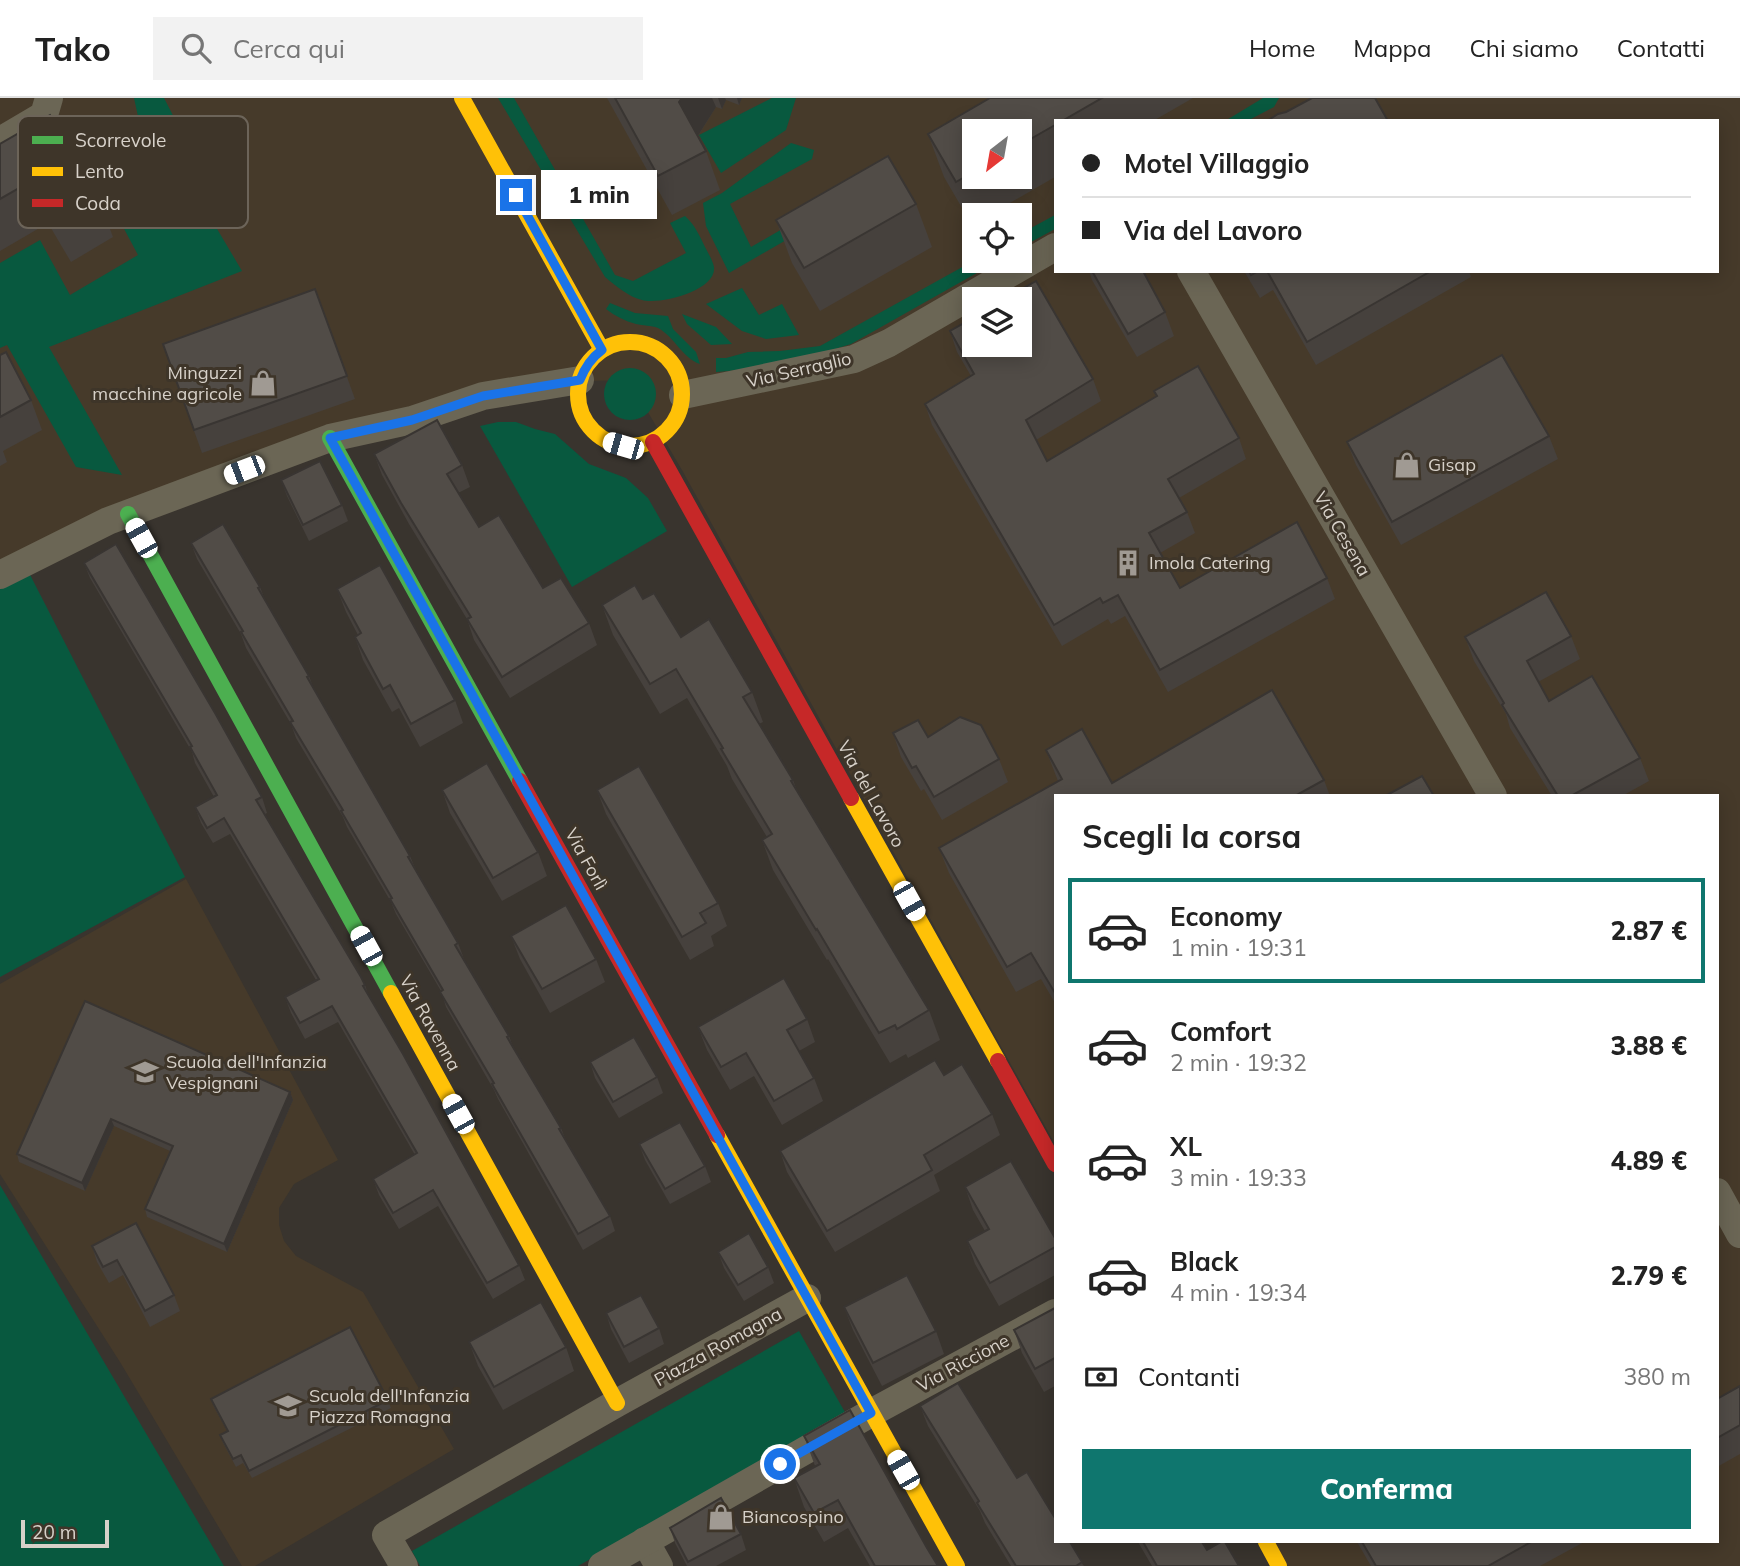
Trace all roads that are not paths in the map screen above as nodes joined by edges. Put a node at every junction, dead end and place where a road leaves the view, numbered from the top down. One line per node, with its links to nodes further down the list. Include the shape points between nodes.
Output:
1 (49, 98): 3 (street)
2 (461, 98): 8 (street)
3 (42, 116)
4 (18, 130): 5 (street)
5 (0, 141)
6 (1054, 248): 10 (street, Via Serraglio, via 854,359)
7 (1192, 273): 15 (street, Via Cesena)
8 (602, 350): 9 (street, via 592,357); 10 (street, via 633,341 649,345 674,364)
9 (580, 380): 11 (street, via 483,396 412,420); 12 (street, via 580,410 596,434 623,446)
10 (683, 395): 12 (street, via 675,423)
11 (330, 438): 13 (street); 19 (street, Via Forlì)
12 (653, 442): 16 (street, Via del Lavoro)
13 (128, 514): 14 (street); 21 (street, Via Ravenna)
14 (0, 575)
15 (1492, 794)
16 (1054, 1162)
17 (1719, 1196): 18 (street)
18 (1740, 1234)
19 (807, 1298): 21 (street, Piazza Romagna); 22 (street)
20 (1054, 1314): 22 (street, Via Riccione)
21 (617, 1403): 25 (street, Piazza Romagna, via 386,1535)
22 (871, 1413): 23 (street); 28 (street)
23 (645, 1541): 26 (street); 27 (street)
24 (1267, 1543): 29 (street)
25 (404, 1566)
26 (602, 1566)
27 (659, 1566)
28 (957, 1566)
29 (1279, 1566)

